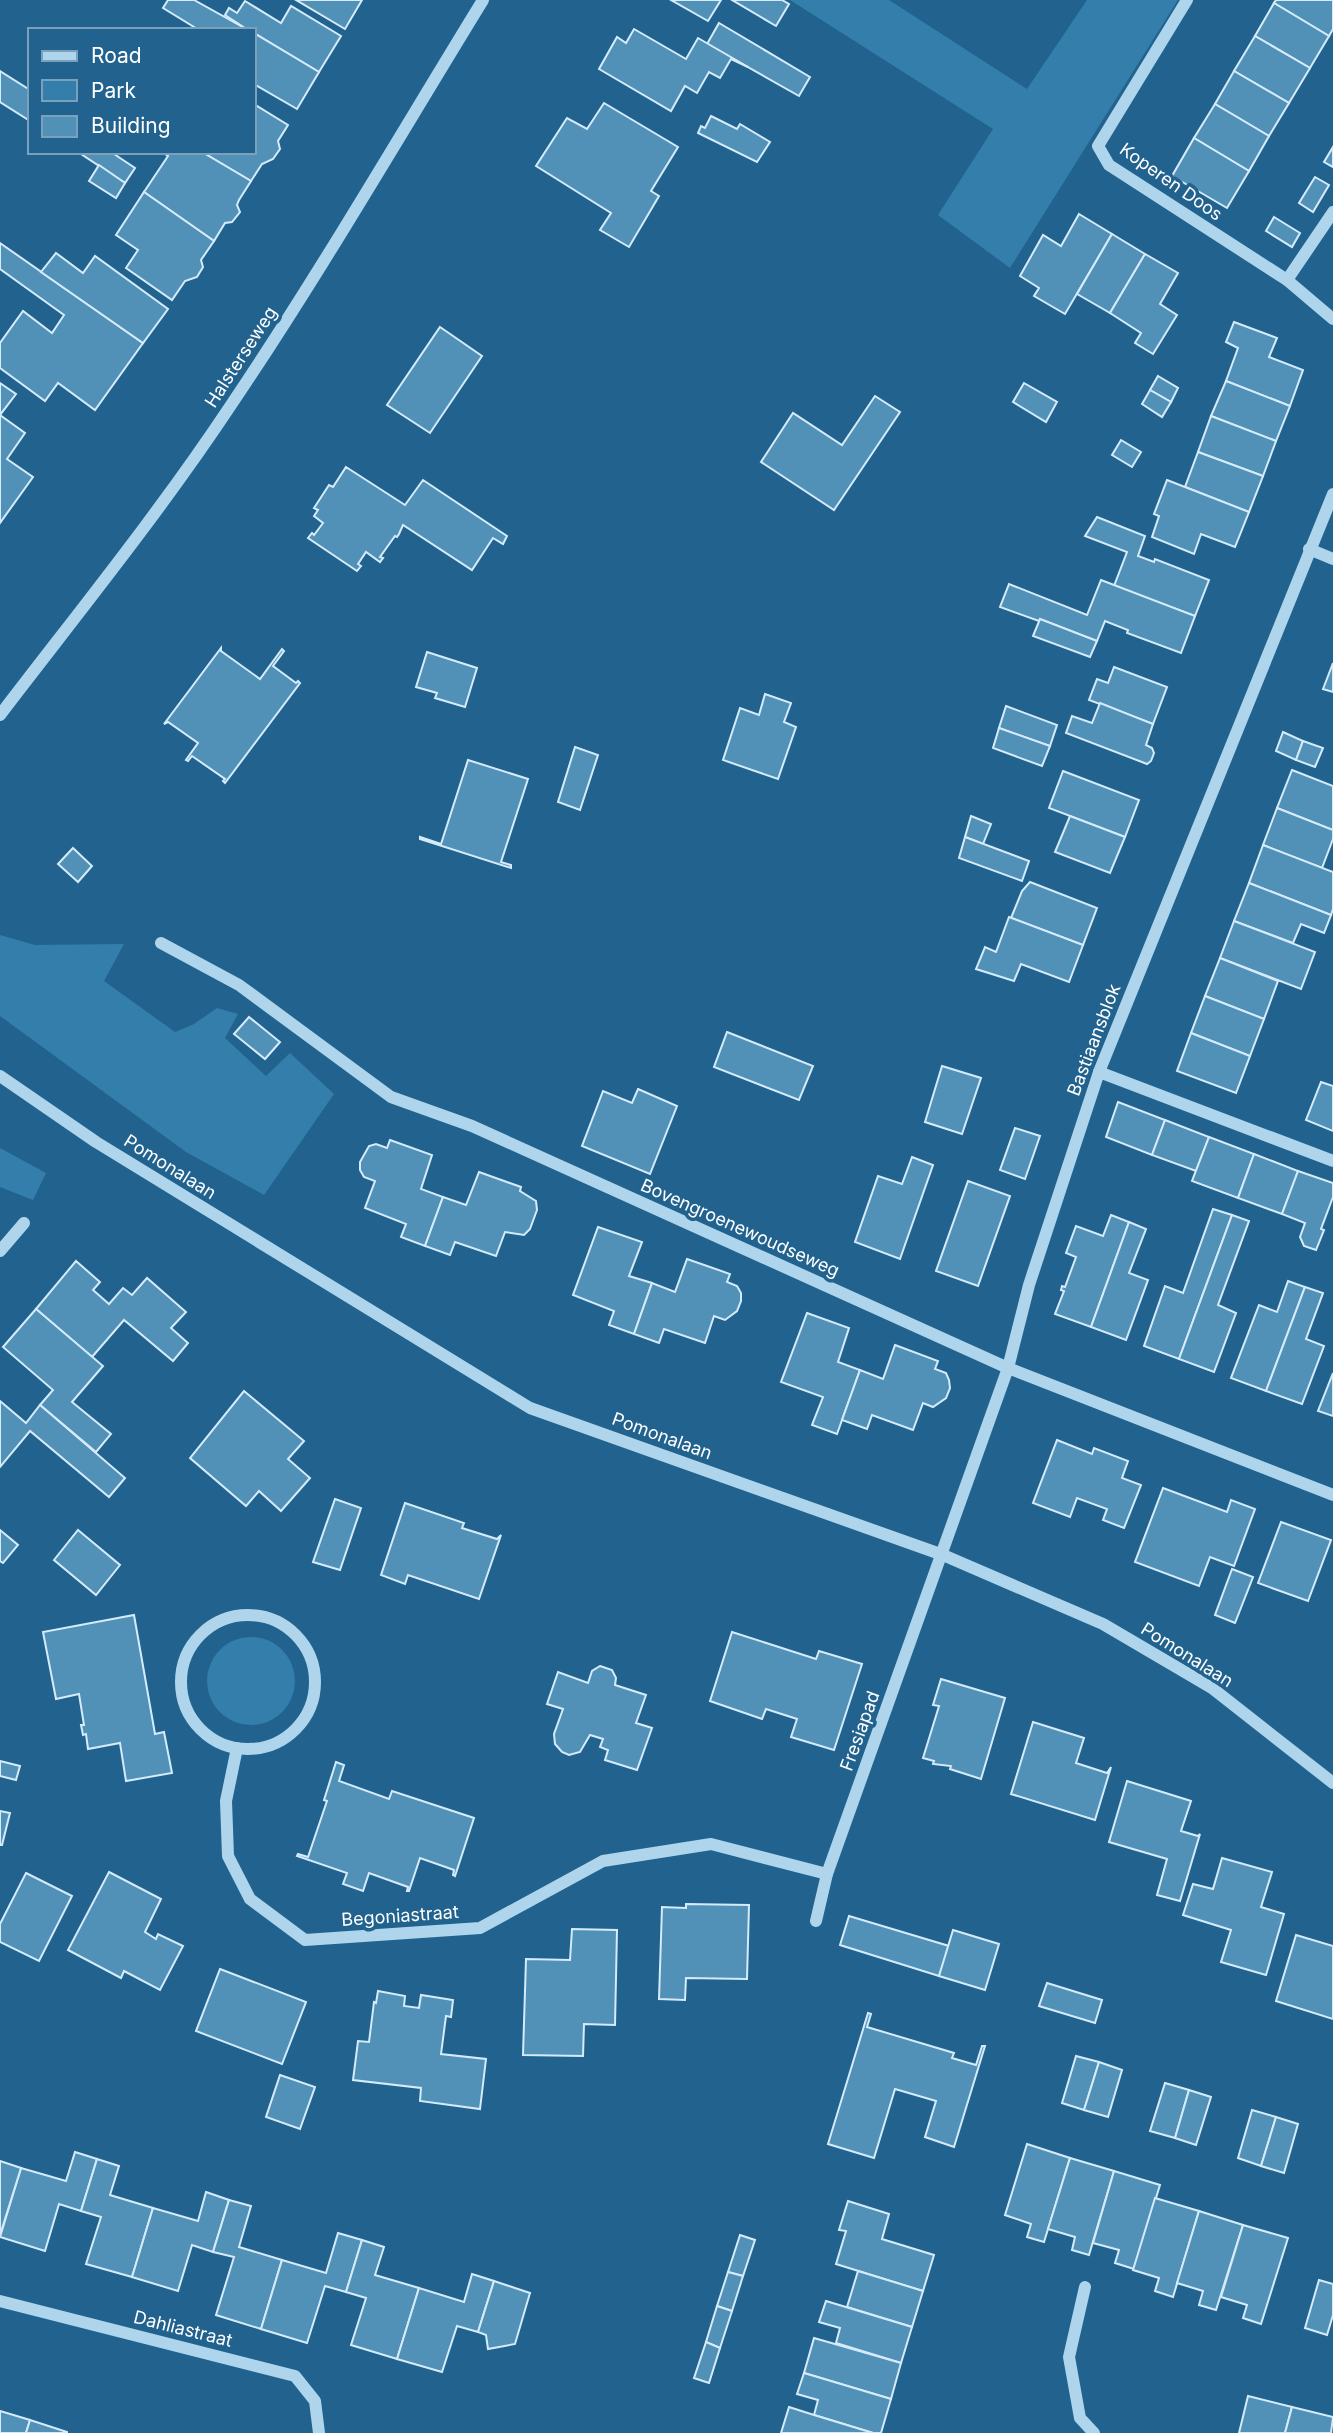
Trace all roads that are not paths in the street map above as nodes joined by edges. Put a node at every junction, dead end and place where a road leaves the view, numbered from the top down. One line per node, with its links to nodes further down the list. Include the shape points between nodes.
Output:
1 (483, 0): 9 (street, Halsterseweg, via 231,406)
2 (1186, 0): 4 (street, Koperen Doos, via 1098,146 1109,165)
3 (1333, 212): 4 (street)
4 (1287, 280): 5 (street, Koperen Doos)
5 (1333, 319)
6 (1333, 494): 7 (street, Bastiaansblok)
7 (1309, 549): 8 (street); 11 (street, Bastiaansblok)
8 (1333, 559)
9 (0, 715)
10 (161, 943): 16 (street, Bovengroenewoudseweg, via 239,985 391,1097 472,1126)
11 (1099, 1072): 13 (street); 16 (street, Bastiaansblok, via 1029,1285)
12 (0, 1076): 18 (street, Pomonalaan, via 96,1142 530,1408)
13 (1333, 1161)
14 (24, 1223): 15 (street)
15 (0, 1251)
16 (1008, 1368): 17 (street, Bovengroenewoudseweg); 18 (street, Bastiaansblok)
17 (1333, 1495)
18 (943, 1555): 20 (street, Pomonalaan, via 1103,1624 1212,1688); 21 (street, Fresiapad)
19 (237, 1748): 19 (street, via 279,1743 297,1730 316,1692 308,1649 276,1620 255,1614 232,1616 211,1625 184,1661 180,1684 185,1707 197,1727 215,1741); 21 (street, Begoniastraat, via 226,1801 228,1856 250,1899 304,1940 480,1928 603,1861 711,1844)
20 (1333, 1783)
21 (827, 1874): 22 (street, Fresiapad)
22 (816, 1920)
23 (1085, 2287): 26 (street, via 1069,2357 1080,2418)
24 (0, 2301): 25 (street, Dahliastraat, via 295,2376 315,2401)
25 (319, 2433)
26 (1094, 2433)

